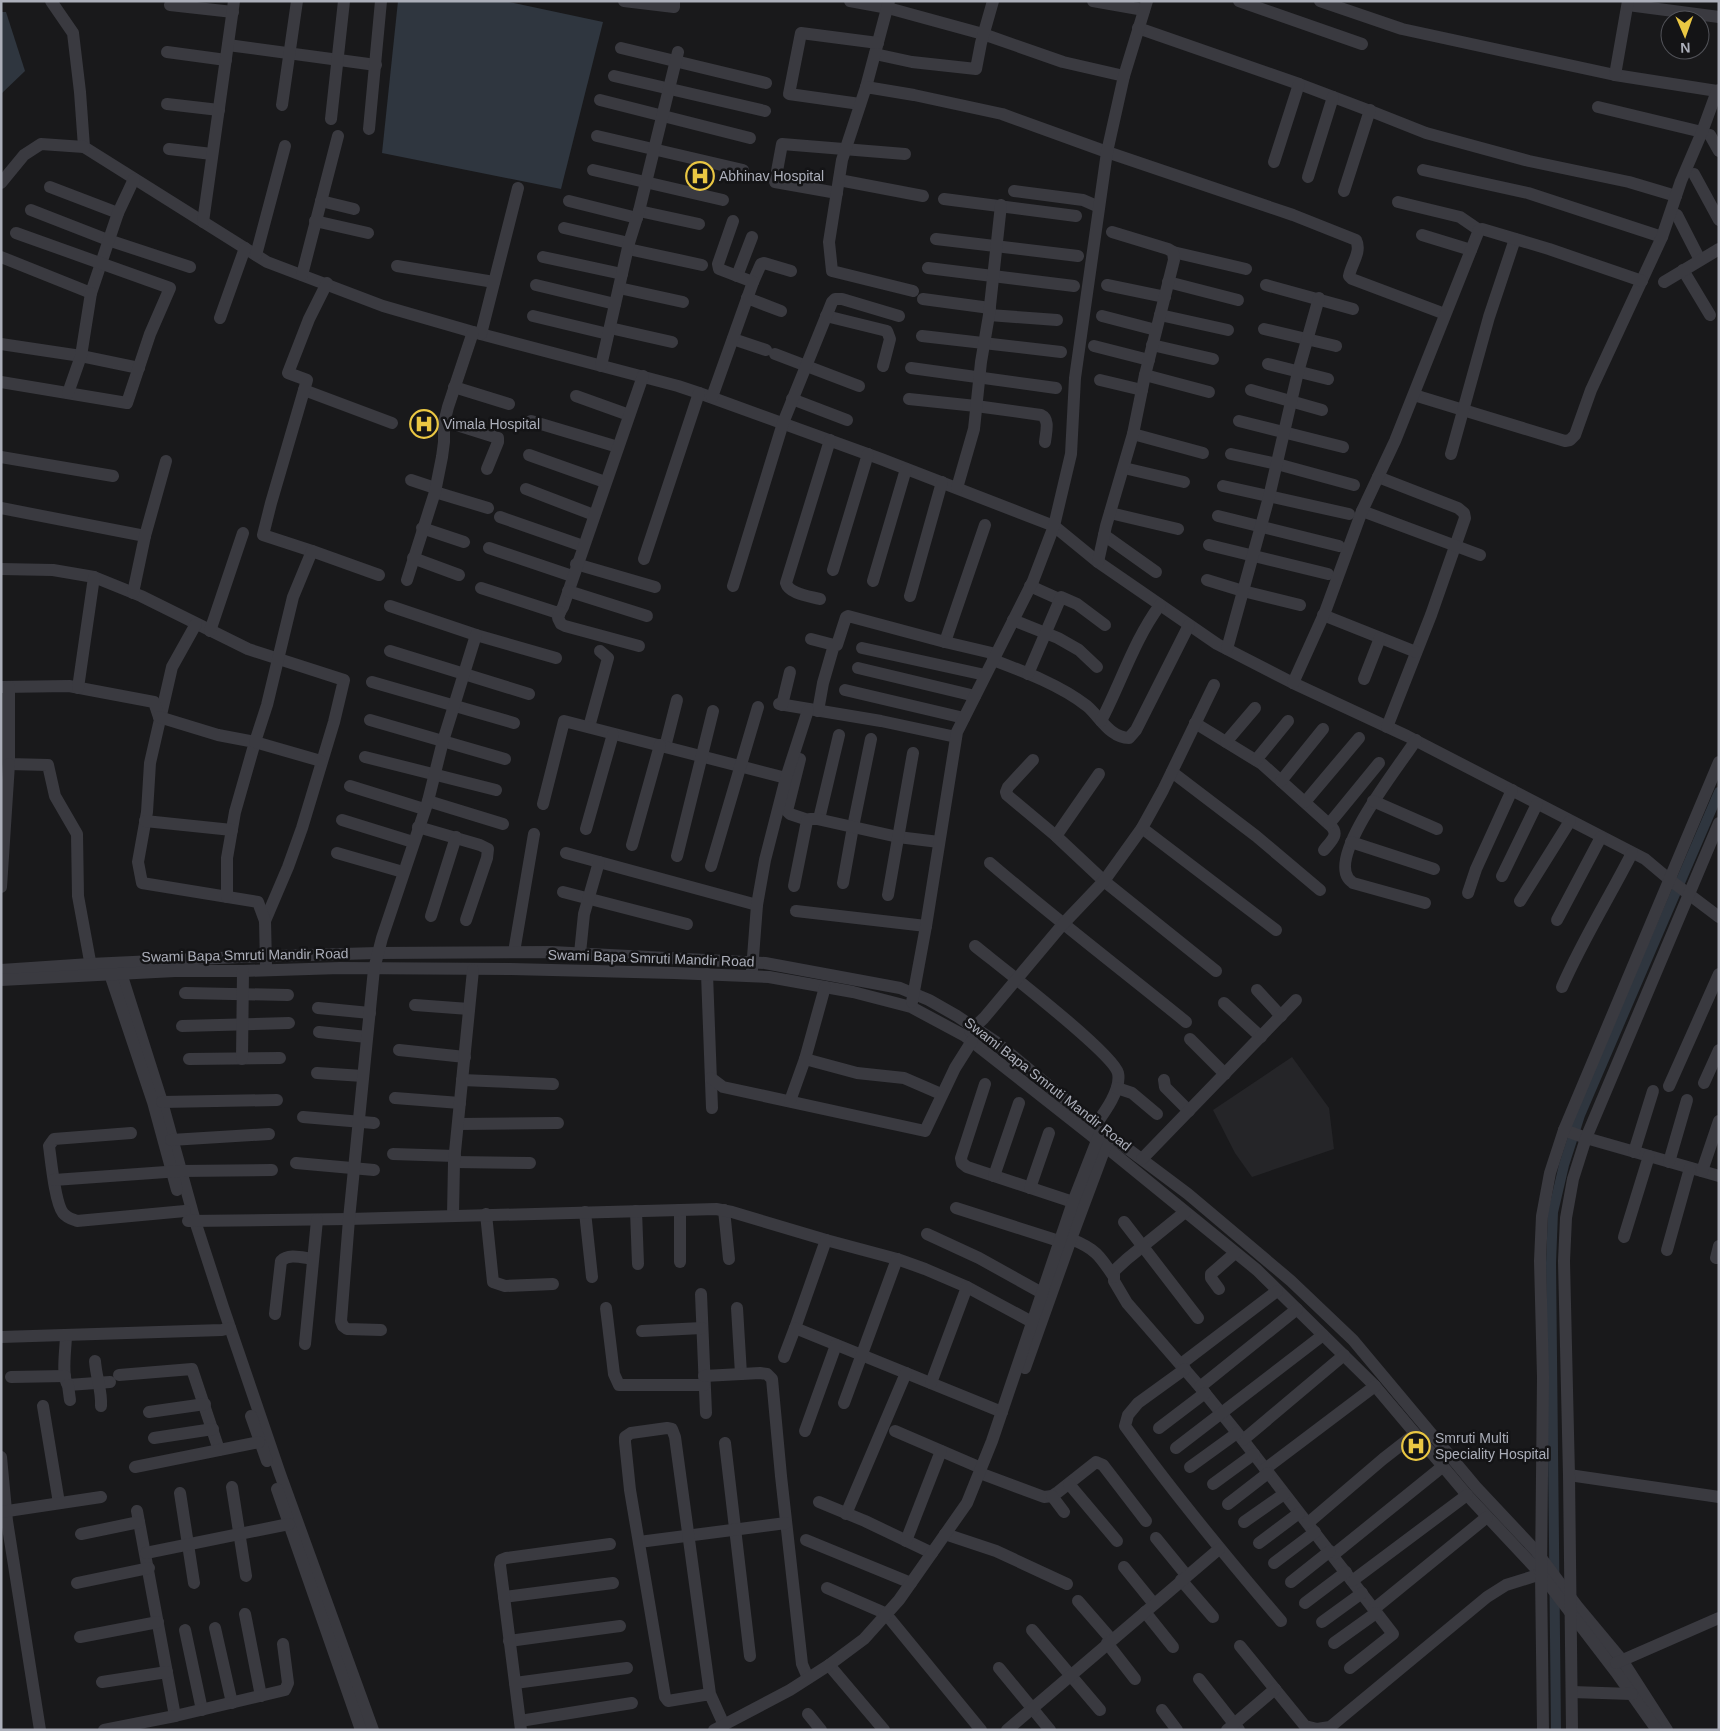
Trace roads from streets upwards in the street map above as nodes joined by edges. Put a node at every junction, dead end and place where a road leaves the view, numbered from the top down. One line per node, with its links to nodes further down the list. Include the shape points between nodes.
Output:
1 (51, 1): 55 (street, via 73,34)
2 (297, 1): 25 (street)
3 (344, 1): 28 (street)
4 (381, 1): 29 (street)
5 (624, 1): 6 (street, via 674,7)
6 (674, 1)
7 (850, 1): 14 (street)
8 (993, 1): 19 (street)
9 (1094, 1): 15 (street)
10 (1239, 1): 20 (street)
11 (1320, 1): 30 (street, via 1402,29)
12 (1628, 3): 17 (street); 30 (street)
13 (170, 5): 16 (street)
14 (888, 5): 19 (street); 23 (street)
15 (1146, 6): 18 (street)
16 (234, 7): 21 (street)
17 (1719, 17)
18 (1138, 28): 32 (street); 34 (street)
19 (984, 34): 23 (street, via 976,69 912,62); 32 (street, via 1063,62)
20 (1362, 44)
21 (228, 45): 25 (street); 27 (street)
22 (621, 48): 26 (street)
23 (877, 49): 35 (street); 41 (street, via 802,33 789,94)
24 (167, 52): 27 (street)
25 (290, 54): 28 (street); 42 (street)
26 (676, 57): 33 (street); 36 (street)
27 (226, 60): 44 (street)
28 (338, 60): 29 (street); 48 (street)
29 (376, 65): 49 (street)
30 (1615, 75): 37 (street)
31 (614, 76): 36 (street)
32 (1124, 76): 60 (street)
33 (766, 83)
34 (1299, 84): 38 (street); 63 (street)
35 (866, 87): 41 (street); 60 (street, via 1002,114)
36 (668, 88): 46 (street); 47 (street)
37 (1718, 91): 50 (street)
38 (1333, 96): 45 (street); 68 (street)
39 (600, 100): 47 (street)
40 (167, 104): 44 (street)
41 (860, 104): 57 (street)
42 (282, 105)
43 (1598, 107): 50 (street)
44 (219, 110): 61 (street)
45 (1370, 110): 76 (street); 78 (street, via 1426,133)
46 (765, 111)
47 (662, 116): 53 (street); 58 (street)
48 (331, 119)
49 (369, 129)
50 (1706, 133): 59 (street); 78 (street)
51 (338, 136): 81 (street)
52 (597, 136): 58 (street)
53 (750, 138)
54 (285, 146): 112 (street)
55 (84, 147): 69 (street); 70 (street, via 41,144 24,155)
56 (169, 149): 61 (street)
57 (846, 149): 62 (street); 72 (street); 72 (street, via 782,144 775,182)
58 (653, 150): 65 (street); 71 (street)
59 (1719, 150)
60 (1107, 152): 85 (street); 151 (street, via 1356,240 1358,249 1349,276 1352,279)
61 (212, 154): 95 (street)
62 (905, 154)
63 (1274, 162)
64 (593, 170): 71 (street)
65 (743, 170)
66 (1422, 170): 104 (street, via 1528,193)
67 (1694, 174): 92 (street)
68 (1308, 177)
69 (134, 179): 88 (street); 95 (street)
70 (1, 183)
71 (646, 183): 80 (street); 89 (street)
72 (838, 186): 77 (street); 150 (street, via 829,242 832,271)
73 (50, 187): 88 (street)
74 (518, 188): 131 (street)
75 (1014, 191): 85 (street, via 1083,200)
76 (1344, 191)
77 (923, 196)
78 (1676, 196): 104 (street)
79 (944, 199): 84 (street)
80 (723, 200)
81 (320, 201): 86 (street); 93 (street)
82 (569, 202): 89 (street)
83 (1398, 202): 98 (street, via 1460,217)
84 (1001, 206): 91 (street); 109 (street)
85 (1100, 208): 255 (street, via 1075,378 1071,454)
86 (354, 209)
87 (31, 210): 107 (street)
88 (118, 213): 107 (street)
89 (638, 214): 96 (street); 108 (street)
90 (1677, 215): 117 (street)
91 (1076, 216)
92 (1719, 220)
93 (315, 221): 101 (street); 126 (street)
94 (733, 221): 128 (street, via 718,264 719,269)
95 (203, 222): 112 (street)
96 (699, 224)
97 (564, 228): 108 (street)
98 (1479, 230): 106 (street); 110 (street)
99 (1112, 232): 113 (street)
100 (16, 233): 118 (street)
101 (368, 233)
102 (1422, 235): 110 (street)
103 (752, 237): 128 (street)
104 (1662, 237): 130 (street)
105 (936, 238): 109 (street)
106 (1515, 239): 130 (street); 209 (street)
107 (108, 240): 118 (street); 121 (street)
108 (629, 246): 120 (street); 127 (street)
109 (997, 246): 114 (street); 129 (street)
110 (1471, 250): 151 (street)
111 (1718, 251): 117 (street)
112 (251, 252): 126 (street, via 267,262); 158 (street)
113 (1173, 252): 123 (street); 133 (street)
114 (1078, 256)
115 (543, 257): 127 (street)
116 (1, 258): 141 (street)
117 (1700, 260): 124 (street)
118 (102, 263): 141 (street); 182 (street, via 170,288)
119 (397, 266): 131 (street)
120 (702, 266)
121 (190, 267)
122 (928, 268): 129 (street)
123 (1246, 269)
124 (1682, 270): 134 (street); 153 (street)
125 (791, 271): 132 (street, via 764,263)
126 (302, 274): 135 (street)
127 (622, 274): 140 (street)
128 (737, 276): 132 (street)
129 (994, 276): 139 (street); 150 (street)
130 (1642, 281): 209 (street, via 1570,440)
131 (494, 282): 164 (street)
132 (753, 282): 143 (street)
133 (1168, 282): 142 (street); 145 (street)
134 (1664, 282)
135 (327, 283): 164 (street, via 383,306); 194 (street, via 288,373 307,380)
136 (1266, 284): 144 (street)
137 (536, 285): 147 (street)
138 (1107, 285): 142 (street)
139 (1074, 286)
140 (619, 288): 146 (street); 147 (street)
141 (91, 293): 175 (street)
142 (1165, 297): 152 (street)
143 (747, 298): 149 (street); 166 (street)
144 (1319, 298): 148 (street); 167 (street)
145 (1238, 300)
146 (683, 302)
147 (615, 304): 163 (street)
148 (1353, 309)
149 (781, 310)
150 (989, 312): 159 (street); 170 (street)
151 (1445, 314): 200 (street)
152 (1160, 315): 161 (street); 162 (street)
153 (1710, 315)
154 (533, 316): 163 (street)
155 (826, 316): 156 (street, via 832,302 838,299); 180 (street); 181 (street, via 887,332 890,339)
156 (899, 316)
157 (1102, 316): 161 (street)
158 (220, 318)
159 (1057, 320)
160 (1264, 329): 167 (street)
161 (1156, 330): 171 (street)
162 (1228, 330)
163 (609, 331): 168 (street); 179 (street)
164 (477, 333): 179 (street); 192 (street)
165 (922, 336): 170 (street)
166 (733, 339): 180 (street); 202 (street)
167 (1307, 339): 173 (street); 184 (street)
168 (672, 342)
169 (1, 344): 175 (street)
170 (984, 344): 174 (street); 187 (street)
171 (1152, 345): 176 (street); 177 (street)
172 (1094, 346): 177 (street)
173 (1336, 346)
174 (1061, 352)
175 (81, 356): 182 (street); 198 (street)
176 (1213, 359)
177 (1148, 360): 185 (street)
178 (1268, 364): 184 (street)
179 (601, 366): 186 (street)
180 (805, 366): 191 (street); 203 (street)
181 (883, 366)
182 (139, 368): 198 (street, via 127,402)
183 (911, 368): 187 (street)
184 (1298, 372): 188 (street); 205 (street)
185 (1145, 375): 195 (street); 197 (street)
186 (643, 376): 199 (street); 210 (street)
187 (979, 377): 193 (street); 207 (street)
188 (1328, 379)
189 (1100, 380): 195 (street)
190 (1, 382): 198 (street)
191 (859, 386)
192 (454, 387): 206 (street); 213 (street)
193 (1056, 388)
194 (304, 390): 215 (street); 268 (street, via 263,535)
195 (1142, 390): 217 (street)
196 (1251, 390): 205 (street)
197 (1209, 392)
198 (68, 393)
199 (699, 393): 202 (street); 272 (street)
200 (1414, 395): 209 (street); 235 (street)
201 (576, 396): 210 (street)
202 (712, 397): 216 (street)
203 (792, 399): 212 (street); 216 (street)
204 (909, 399): 207 (street)
205 (1291, 401): 208 (street); 218 (street)
206 (509, 404)
207 (976, 406): 220 (street, via 1044,416 1047,420); 242 (street, via 974,429)
208 (1322, 410)
209 (1463, 411): 226 (street)
210 (629, 415): 221 (street)
211 (531, 420): 221 (street)
212 (847, 420)
213 (444, 421): 233 (street, via 498,438); 244 (street, via 444,442)
214 (1238, 421): 218 (street)
215 (392, 423)
216 (783, 423): 219 (street); 285 (street)
217 (1133, 434): 223 (street); 232 (street)
218 (1284, 434): 222 (street); 230 (street)
219 (830, 440): 224 (street); 293 (street, via 786,583 792,591)
220 (1045, 442)
221 (618, 447): 237 (street)
222 (1342, 447)
223 (1203, 453)
224 (868, 454): 231 (street); 276 (street)
225 (1231, 454): 230 (street)
226 (1451, 454)
227 (529, 455): 237 (street)
228 (1, 457): 234 (street)
229 (166, 461): 261 (street)
230 (1277, 464): 240 (street); 245 (street)
231 (906, 468): 238 (street); 284 (street)
232 (1124, 468): 239 (street); 249 (street)
233 (487, 469)
234 (112, 476)
235 (1378, 477): 248 (street); 266 (street, via 1464,513)
236 (411, 480): 244 (street)
237 (605, 482): 251 (street)
238 (942, 482): 242 (street); 292 (street)
239 (1184, 482)
240 (1354, 485)
241 (1223, 486): 245 (street)
242 (957, 488): 255 (street)
243 (526, 489): 251 (street)
244 (435, 490): 247 (street); 257 (street)
245 (1269, 497): 250 (street); 256 (street)
246 (1, 508): 261 (street)
247 (488, 508)
248 (1362, 511): 266 (street); 299 (street)
249 (1110, 513): 258 (street); 260 (street)
250 (1349, 514)
251 (594, 515): 264 (street)
252 (1218, 516): 256 (street)
253 (500, 517): 264 (street)
254 (985, 525): 310 (street)
255 (1054, 526): 273 (street); 286 (street)
256 (1260, 527): 265 (street); 270 (street)
257 (422, 528): 262 (street); 271 (street)
258 (1178, 529)
259 (243, 533): 305 (street)
260 (1104, 535): 273 (street); 277 (street)
261 (145, 536): 291 (street)
262 (464, 542)
263 (1209, 545): 270 (street)
264 (583, 546): 275 (street)
265 (1339, 546)
266 (1454, 546): 269 (street); 317 (street)
267 (489, 548): 275 (street)
268 (312, 551): 279 (street); 320 (street, via 293,597)
269 (1480, 555)
270 (1252, 556): 278 (street); 290 (street)
271 (413, 558): 280 (street); 282 (street)
272 (644, 559)
273 (1098, 562): 295 (street)
274 (1, 569): 281 (street, via 53,570)
275 (574, 570): 287 (street); 289 (street)
276 (833, 570)
277 (1156, 572)
278 (1328, 574)
279 (379, 575)
280 (459, 575)
281 (94, 577): 291 (street); 332 (street)
282 (407, 580)
283 (1207, 580): 290 (street)
284 (873, 581)
285 (733, 586)
286 (1030, 586): 294 (street); 301 (street)
287 (655, 587)
288 (481, 588): 298 (street)
289 (568, 591): 298 (street); 300 (street)
290 (1243, 591): 296 (street); 314 (street)
291 (133, 593): 302 (street)
292 (910, 596)
293 (820, 599)
294 (1059, 599): 303 (street, via 1064,597 1077,604); 306 (street)
295 (1160, 605): 304 (street); 345 (street, via 1141,636)
296 (1300, 605)
297 (390, 606): 307 (street)
298 (560, 612): 312 (street, via 559,621 565,626)
299 (1323, 615): 308 (street); 329 (street)
300 (647, 616)
301 (1013, 620): 306 (street); 318 (street)
302 (196, 624): 305 (street); 342 (street, via 172,667)
303 (1105, 625)
304 (1189, 626): 314 (street); 345 (street, via 1132,736 1125,738)
305 (210, 631): 320 (street)
306 (1044, 633): 321 (street, via 1079,650); 325 (street)
307 (476, 635): 319 (street); 324 (street)
308 (1380, 638): 317 (street); 327 (street)
309 (811, 639): 311 (street)
310 (945, 642): 311 (street, via 850,616 846,617 837,645); 318 (street)
311 (834, 645): 340 (street)
312 (639, 646)
313 (862, 648): 326 (street)
314 (1227, 649): 329 (street)
315 (390, 651): 324 (street)
316 (600, 651): 349 (street, via 608,658)
317 (1416, 652): 350 (street)
318 (995, 657): 325 (street); 326 (street)
319 (556, 658)
320 (279, 659): 359 (street); 369 (street, via 344,680)
321 (1097, 667)
322 (858, 668): 335 (street)
323 (790, 672): 340 (street, via 781,705)
324 (464, 674): 334 (street); 337 (street)
325 (1028, 674): 345 (street, via 1061,689 1088,707)
326 (985, 675): 335 (street)
327 (1364, 679)
328 (372, 682): 337 (street)
329 (1294, 683): 350 (street)
330 (1214, 685): 348 (street)
331 (5, 687): 332 (street); 372 (street)
332 (78, 688): 342 (street, via 154,702)
333 (844, 690): 343 (street)
334 (529, 694)
335 (975, 696): 343 (street)
336 (676, 700): 361 (street)
337 (454, 706): 347 (street); 358 (street)
338 (758, 707): 373 (street)
339 (1255, 708): 360 (street)
340 (813, 710): 354 (street); 377 (street)
341 (713, 711): 364 (street)
342 (159, 717): 359 (street, via 218,735); 390 (street, via 150,763)
343 (964, 718): 354 (street)
344 (370, 720): 358 (street)
345 (1101, 721)
346 (1288, 721): 368 (street)
347 (514, 723)
348 (1195, 723): 360 (street); 374 (street)
349 (589, 727): 352 (street); 384 (street, via 564,721)
350 (1387, 727): 357 (street)
351 (1323, 730): 378 (street)
352 (613, 734): 361 (street); 397 (street)
353 (839, 735): 388 (street)
354 (956, 737): 407 (street)
355 (1359, 738): 383 (street)
356 (871, 739): 395 (street)
357 (1416, 740): 381 (street); 382 (street)
358 (443, 741): 366 (street); 375 (street)
359 (255, 742): 369 (street); 399 (street)
360 (1226, 742): 368 (street)
361 (662, 746): 364 (street); 409 (street)
362 (913, 752): 404 (street)
363 (801, 754): 388 (street, via 787,809 790,814)
364 (702, 756): 373 (street); 414 (street)
365 (365, 757): 375 (street)
366 (505, 759)
367 (1033, 760): 402 (street, via 1008,787 1006,795)
368 (1256, 760): 378 (street)
369 (321, 761): 441 (street, via 291,859)
370 (1719, 762): 422 (street)
371 (1379, 763): 393 (street)
372 (9, 764): 400 (street); 452 (street, via 48,765 55,796 77,834 78,896)
373 (741, 766): 377 (street); 417 (street)
374 (1172, 772): 396 (street); 426 (street)
375 (435, 774): 380 (street); 386 (street)
376 (1099, 774): 402 (street)
377 (786, 778): 435 (street)
378 (1281, 781): 383 (street)
379 (350, 786): 386 (street)
380 (496, 790)
381 (1512, 790): 385 (street); 428 (street)
382 (1373, 801): 398 (street); 408 (street)
383 (1305, 802): 393 (street)
384 (543, 804)
385 (1537, 804): 389 (street); 420 (street)
386 (426, 805): 392 (street); 394 (street)
387 (342, 820): 406 (street)
388 (814, 820): 395 (street); 424 (street)
389 (1570, 820): 405 (street); 433 (street)
390 (145, 821): 399 (street); 431 (street, via 138,862 142,883)
391 (1719, 823): 429 (street)
392 (503, 824)
393 (1328, 824): 410 (street, via 1334,829 1335,836)
394 (418, 827): 403 (street); 406 (street)
395 (852, 827): 404 (street); 423 (street)
396 (1142, 828): 421 (street); 445 (street)
397 (586, 829)
398 (1437, 829)
399 (232, 830): 431 (street)
400 (3, 831): 425 (street)
401 (534, 834): 447 (street)
402 (1056, 836): 421 (street)
403 (456, 837): 438 (street); 439 (street, via 488,849)
404 (898, 837): 407 (street); 430 (street)
405 (1601, 837): 413 (street); 440 (street)
406 (413, 842): 419 (street)
407 (939, 842): 444 (street)
408 (1351, 842): 418 (street); 434 (street, via 1345,871 1348,879)
409 (632, 845)
410 (1324, 850)
411 (337, 853): 419 (street)
412 (566, 853): 415 (street)
413 (1632, 853): 422 (street); 465 (street, via 1574,958)
414 (677, 856)
415 (599, 862): 432 (street); 435 (street)
416 (990, 863): 443 (street)
417 (712, 866)
418 (1434, 869)
419 (403, 872): 448 (street)
420 (1502, 876)
421 (1104, 881): 443 (street); 457 (street)
422 (1670, 881): 429 (street); 525 (street)
423 (843, 883)
424 (794, 886)
425 (1, 887)
426 (1320, 890)
427 (563, 892): 432 (street)
428 (1468, 893)
429 (1688, 894): 437 (street); 530 (street)
430 (888, 895)
431 (226, 897): 441 (street, via 258,902)
432 (588, 898): 442 (street); 449 (street)
433 (1520, 902)
434 (1425, 904)
435 (757, 905): 450 (street)
436 (796, 911): 444 (street)
437 (1718, 914)
438 (431, 916)
439 (466, 920)
440 (1558, 920)
441 (265, 921): 451 (street)
442 (687, 924)
443 (1063, 924): 463 (street); 479 (street)
444 (926, 926): 469 (street)
445 (1276, 930)
446 (975, 946): 463 (street)
447 (514, 952): 448 (street); 449 (street)
448 (377, 953): 451 (street); 453 (street)
449 (580, 953): 450 (street)
450 (753, 962): 461 (street); 469 (street, via 823,972 900,988)
451 (266, 963): 452 (street); 453 (street, Swami Bapa Smruti Mandir Road); 456 (street, Swami Bapa Smruti Mandir Road)
452 (91, 969): 454 (street); 458 (street, Swami Bapa Smruti Mandir Road); 462 (street, Swami Bapa Smruti Mandir Road)
453 (374, 969): 455 (street, Swami Bapa Smruti Mandir Road); 477 (street)
454 (1, 970)
455 (473, 970): 459 (street, Swami Bapa Smruti Mandir Road); 476 (street)
456 (243, 971): 458 (street, Swami Bapa Smruti Mandir Road, via 175,970); 468 (street)
457 (1216, 971)
458 (116, 974): 513 (street); 544 (street, via 152,1102)
459 (707, 974): 461 (street, Swami Bapa Smruti Mandir Road); 499 (street)
460 (1719, 974): 505 (street)
461 (751, 976): 464 (street, Swami Bapa Smruti Mandir Road)
462 (1, 980)
463 (1017, 980): 483 (street); 506 (street, via 1106,1056 1116,1068)
464 (825, 987): 474 (street, Swami Bapa Smruti Mandir Road); 493 (street)
465 (1562, 988)
466 (1258, 990): 478 (street)
467 (185, 993): 468 (street)
468 (242, 994): 470 (street); 481 (street)
469 (913, 994): 474 (street); 483 (street)
470 (288, 995)
471 (1296, 1000): 478 (street)
472 (1224, 1003): 485 (street)
473 (415, 1005): 476 (street)
474 (911, 1007): 487 (street, Swami Bapa Smruti Mandir Road)
475 (318, 1008): 477 (street)
476 (469, 1009): 491 (street)
477 (370, 1013): 486 (street)
478 (1281, 1016): 485 (street)
479 (1186, 1022)
480 (289, 1023): 481 (street)
481 (242, 1025): 482 (street); 495 (street)
482 (182, 1026)
483 (975, 1026): 487 (street); 529 (street)
484 (319, 1032): 486 (street)
485 (1261, 1036): 497 (street)
486 (367, 1037): 498 (street)
487 (968, 1038): 508 (street); 529 (street, Swami Bapa Smruti Mandir Road)
488 (1190, 1039): 497 (street)
489 (399, 1050): 491 (street)
490 (1719, 1050): 502 (street)
491 (464, 1057): 500 (street)
492 (280, 1058): 495 (street)
493 (804, 1058): 508 (street, via 856,1073 904,1078); 512 (street)
494 (189, 1059): 495 (street)
495 (242, 1059)
496 (317, 1073): 498 (street)
497 (1225, 1074): 517 (street)
498 (363, 1076): 520 (street)
499 (711, 1078): 512 (street, via 723,1087); 516 (street)
500 (462, 1080): 503 (street); 514 (street)
501 (1164, 1080): 517 (street, via 1165,1087)
502 (1704, 1083)
503 (552, 1084)
504 (985, 1084): 545 (street, via 961,1158 967,1167)
505 (1669, 1086)
506 (1117, 1088): 518 (street, via 1132,1093); 529 (street)
507 (1653, 1091): 532 (street)
508 (942, 1094): 512 (street, via 925,1131)
509 (395, 1098): 514 (street)
510 (277, 1100): 513 (street)
511 (1687, 1100): 538 (street)
512 (790, 1101)
513 (162, 1102): 531 (street)
514 (460, 1103): 524 (street)
515 (1019, 1103): 545 (street)
516 (712, 1108)
517 (1189, 1110): 536 (street)
518 (1157, 1114)
519 (303, 1117): 520 (street)
520 (359, 1121): 522 (street); 540 (street)
521 (1719, 1121): 543 (street)
522 (374, 1123)
523 (558, 1123): 524 (street)
524 (458, 1124): 535 (street)
525 (1564, 1130): 530 (street); 679 (street, via 1550,1173 1542,1216)
526 (1049, 1133): 548 (street)
527 (131, 1134): 547 (street, via 54,1140 49,1146)
528 (269, 1134): 531 (street)
529 (1100, 1135): 536 (street); 549 (street); 555 (street, Swami Bapa Smruti Mandir Road); 565 (street)
530 (1586, 1138): 532 (street); 640 (street, via 1573,1179 1566,1218 1564,1261)
531 (171, 1140): 544 (street)
532 (1634, 1152): 534 (street)
533 (394, 1154): 535 (street)
534 (1648, 1156): 538 (street); 563 (street)
535 (455, 1159): 537 (street); 557 (street)
536 (1142, 1159): 679 (street, via 1290,1281 1353,1340 1476,1487)
537 (530, 1162)
538 (1668, 1162): 543 (street)
539 (296, 1163): 540 (street)
540 (354, 1168): 542 (street); 559 (street)
541 (272, 1170): 544 (street)
542 (374, 1170)
543 (1696, 1170): 546 (street); 567 (street)
544 (176, 1171): 547 (street); 558 (street)
545 (994, 1176): 548 (street)
546 (1719, 1176)
547 (54, 1180): 558 (street, via 62,1212 77,1222)
548 (1030, 1188): 549 (street)
549 (1073, 1202): 565 (street)
550 (956, 1208): 565 (street)
551 (680, 1210): 552 (street); 553 (street); 572 (street)
552 (724, 1210): 564 (street); 570 (street)
553 (636, 1211): 554 (street); 573 (street)
554 (585, 1212): 556 (street); 574 (street)
555 (1186, 1212): 566 (street); 568 (street, Swami Bapa Smruti Mandir Road)
556 (486, 1214): 557 (street); 576 (street, via 493,1282 504,1286)
557 (452, 1215): 559 (street)
558 (189, 1218): 560 (street); 590 (street)
559 (349, 1219): 560 (street); 591 (street, via 341,1322 347,1329)
560 (317, 1220): 569 (street)
561 (1124, 1222): 566 (street)
562 (927, 1234): 580 (street)
563 (1624, 1237)
564 (826, 1240): 571 (street); 589 (street)
565 (1065, 1240): 575 (street, via 1093,1249); 580 (street); 639 (street)
566 (1142, 1247): 575 (street, via 1114,1271); 586 (street)
567 (1667, 1250)
568 (1235, 1253): 578 (street, via 1211,1274); 579 (street, Swami Bapa Smruti Mandir Road)
569 (313, 1259): 585 (street, via 290,1256 281,1262); 596 (street)
570 (729, 1259)
571 (897, 1259): 577 (street); 598 (street)
572 (680, 1262)
573 (638, 1264)
574 (592, 1277)
575 (1114, 1278): 602 (street, via 1127,1303)
576 (553, 1284)
577 (967, 1287): 587 (street); 609 (street)
578 (1219, 1289)
579 (1276, 1291): 584 (street, Swami Bapa Smruti Mandir Road); 602 (street)
580 (1042, 1293): 587 (street)
581 (701, 1294): 588 (street)
582 (606, 1308): 608 (street, via 614,1374 619,1385)
583 (737, 1308): 604 (street)
584 (1297, 1309): 594 (street, Swami Bapa Smruti Mandir Road); 611 (street)
585 (275, 1314)
586 (1198, 1318)
587 (1032, 1322): 618 (street)
588 (702, 1328): 592 (street); 608 (street)
589 (795, 1328): 597 (street); 600 (street)
590 (226, 1329): 593 (street); 628 (street); 755 (street)
591 (381, 1330)
592 (642, 1330)
593 (66, 1335): 595 (street); 607 (street)
594 (1323, 1335): 599 (street, Swami Bapa Smruti Mandir Road); 619 (street)
595 (1, 1338)
596 (305, 1344)
597 (836, 1344): 598 (street); 623 (street)
598 (862, 1355): 603 (street); 613 (street)
599 (1344, 1355): 610 (street, Swami Bapa Smruti Mandir Road); 626 (street)
600 (784, 1357)
601 (95, 1361): 606 (street, via 96,1374)
602 (1183, 1367): 611 (street); 675 (street, via 1138,1404 1128,1415 1125,1426)
603 (906, 1373): 609 (street); 655 (street)
604 (741, 1374): 608 (street); 660 (street, via 767,1374 772,1379)
605 (11, 1377): 607 (street)
606 (110, 1380): 607 (street); 614 (street, via 192,1369); 616 (street)
607 (67, 1381): 612 (street)
608 (704, 1381): 620 (street)
609 (930, 1383): 618 (street)
610 (1374, 1386): 625 (street, Swami Bapa Smruti Mandir Road); 638 (street)
611 (1202, 1390): 619 (street); 621 (street)
612 (70, 1400)
613 (844, 1402)
614 (205, 1404): 617 (street); 622 (street)
615 (44, 1406): 651 (street)
616 (101, 1406)
617 (149, 1412)
618 (1002, 1412): 639 (street)
619 (1220, 1413): 626 (street); 630 (street)
620 (706, 1414)
621 (1159, 1428)
622 (213, 1429): 627 (street); 631 (street)
623 (805, 1431)
624 (895, 1431): 632 (street)
625 (1415, 1434): 637 (street, Swami Bapa Smruti Mandir Road); 659 (street)
626 (1240, 1436): 633 (street); 636 (street)
627 (154, 1438)
628 (259, 1442): 631 (street); 661 (street)
629 (725, 1443): 662 (street)
630 (1176, 1448)
631 (220, 1450): 635 (street)
632 (941, 1451): 639 (street); 669 (street)
633 (1254, 1454): 638 (street); 642 (street)
634 (1, 1457): 653 (street)
635 (135, 1467)
636 (1190, 1467)
637 (1442, 1467): 646 (street, Swami Bapa Smruti Mandir Road); 678 (street)
638 (1267, 1471): 645 (street); 652 (street)
639 (983, 1472): 647 (street, via 1044,1498); 665 (street)
640 (1569, 1474): 649 (street); 695 (street)
641 (1070, 1484): 647 (street); 657 (street, via 1096,1462 1103,1465); 670 (street)
642 (1213, 1484)
643 (232, 1487): 664 (street)
644 (180, 1493): 674 (street)
645 (1284, 1494): 658 (street); 659 (street)
646 (1467, 1495): 656 (street, Swami Bapa Smruti Mandir Road); 685 (street)
647 (1052, 1496): 654 (street)
648 (101, 1497): 651 (street)
649 (1719, 1497)
650 (819, 1502): 655 (street)
651 (59, 1503): 653 (street)
652 (1228, 1504)
653 (4, 1512): 752 (street)
654 (1064, 1512)
655 (846, 1514): 669 (street)
656 (1487, 1517): 683 (street, Swami Bapa Smruti Mandir Road); 700 (street)
657 (1146, 1522)
658 (1244, 1522)
659 (1307, 1522): 672 (street); 678 (street); 680 (street)
660 (786, 1523): 662 (street); 729 (street, via 802,1664)
661 (289, 1524): 664 (street); 754 (street)
662 (735, 1530): 666 (street); 721 (street)
663 (82, 1534): 676 (street, via 138,1517)
664 (239, 1535): 674 (street); 684 (street)
665 (949, 1535): 677 (street); 692 (street, via 996,1551); 703 (street, via 917,1588)
666 (688, 1536): 671 (street); 671 (street, via 676,1437 672,1429 631,1432 625,1437 625,1442); 736 (street)
667 (1156, 1538): 686 (street)
668 (806, 1540): 690 (street)
669 (906, 1540): 677 (street)
670 (1117, 1541)
671 (638, 1542): 736 (street, via 665,1697 668,1701)
672 (1259, 1543)
673 (610, 1544): 696 (street, via 501,1560)
674 (188, 1545): 676 (street); 688 (street)
675 (1219, 1549): 686 (street); 706 (street)
676 (146, 1553): 682 (street)
677 (932, 1553): 690 (street)
678 (1332, 1553): 685 (street); 687 (street)
679 (1541, 1558): 683 (street); 695 (street)
680 (1274, 1563)
681 (1124, 1567): 699 (street)
682 (148, 1568): 691 (street); 707 (street)
683 (1541, 1574): 701 (street, Swami Bapa Smruti Mandir Road); 734 (street, via 1506,1585 1487,1597 1330,1727 1316,1729 1306,1726); 762 (street)
684 (246, 1576)
685 (1349, 1576): 694 (street); 698 (street)
686 (1184, 1578): 699 (street); 704 (street)
687 (1291, 1582)
688 (194, 1583)
689 (613, 1583): 696 (street)
690 (911, 1583): 703 (street)
691 (77, 1584)
692 (1067, 1584)
693 (826, 1588): 703 (street)
694 (1362, 1593): 700 (street); 708 (street)
695 (1570, 1596): 701 (street); 722 (street)
696 (504, 1597): 715 (street)
697 (1078, 1601): 716 (street)
698 (1304, 1603)
699 (1149, 1608): 716 (street); 720 (street)
700 (1375, 1611): 717 (street); 726 (street, via 1393,1634)
701 (1570, 1612): 722 (street, Swami Bapa Smruti Mandir Road); 735 (street)
702 (246, 1614): 738 (street)
703 (889, 1616): 724 (street); 758 (street)
704 (1213, 1617)
705 (1719, 1618): 722 (street)
706 (1281, 1621)
707 (158, 1622): 714 (street); 727 (street)
708 (1322, 1622)
709 (620, 1626): 715 (street)
710 (1719, 1627): 722 (street)
711 (215, 1628): 739 (street)
712 (186, 1630): 742 (street)
713 (1032, 1630): 728 (street)
714 (80, 1637)
715 (510, 1641): 733 (street)
716 (1109, 1641): 728 (street); 730 (street)
717 (1334, 1643)
718 (283, 1644): 738 (street, via 288,1683 285,1690)
719 (1240, 1646): 734 (street)
720 (1173, 1647)
721 (750, 1656)
722 (1619, 1666): 737 (street, Swami Bapa Smruti Mandir Road); 765 (street)
723 (627, 1668): 733 (street)
724 (831, 1668): 729 (street); 746 (street, via 794,1695); 757 (street)
725 (1000, 1668): 741 (street)
726 (1350, 1668)
727 (167, 1672): 732 (street); 747 (street)
728 (1070, 1676): 741 (street); 743 (street)
729 (808, 1678): 746 (street)
730 (1135, 1679)
731 (1199, 1679): 751 (street)
732 (102, 1682)
733 (515, 1683): 748 (street)
734 (1275, 1689): 751 (street)
735 (1572, 1692): 737 (street); 763 (street)
736 (710, 1694): 750 (street)
737 (1632, 1694): 764 (street, Swami Bapa Smruti Mandir Road)
738 (261, 1696): 739 (street)
739 (232, 1703): 742 (street)
740 (632, 1703): 748 (street)
741 (1032, 1707): 759 (street); 760 (street)
742 (202, 1710): 747 (street)
743 (1100, 1710)
744 (1162, 1710): 761 (street)
745 (808, 1714): 756 (street)
746 (744, 1717): 750 (street)
747 (170, 1721): 749 (street)
748 (520, 1725)
749 (124, 1728): 753 (street)
750 (721, 1728)
751 (1234, 1728)
752 (40, 1730)
753 (104, 1730)
754 (361, 1730)
755 (373, 1730)
756 (821, 1730)
757 (884, 1730)
758 (981, 1730)
759 (1007, 1730)
760 (1050, 1730)
761 (1177, 1730)
762 (1543, 1730)
763 (1572, 1730)
764 (1657, 1730)
765 (1668, 1730)

